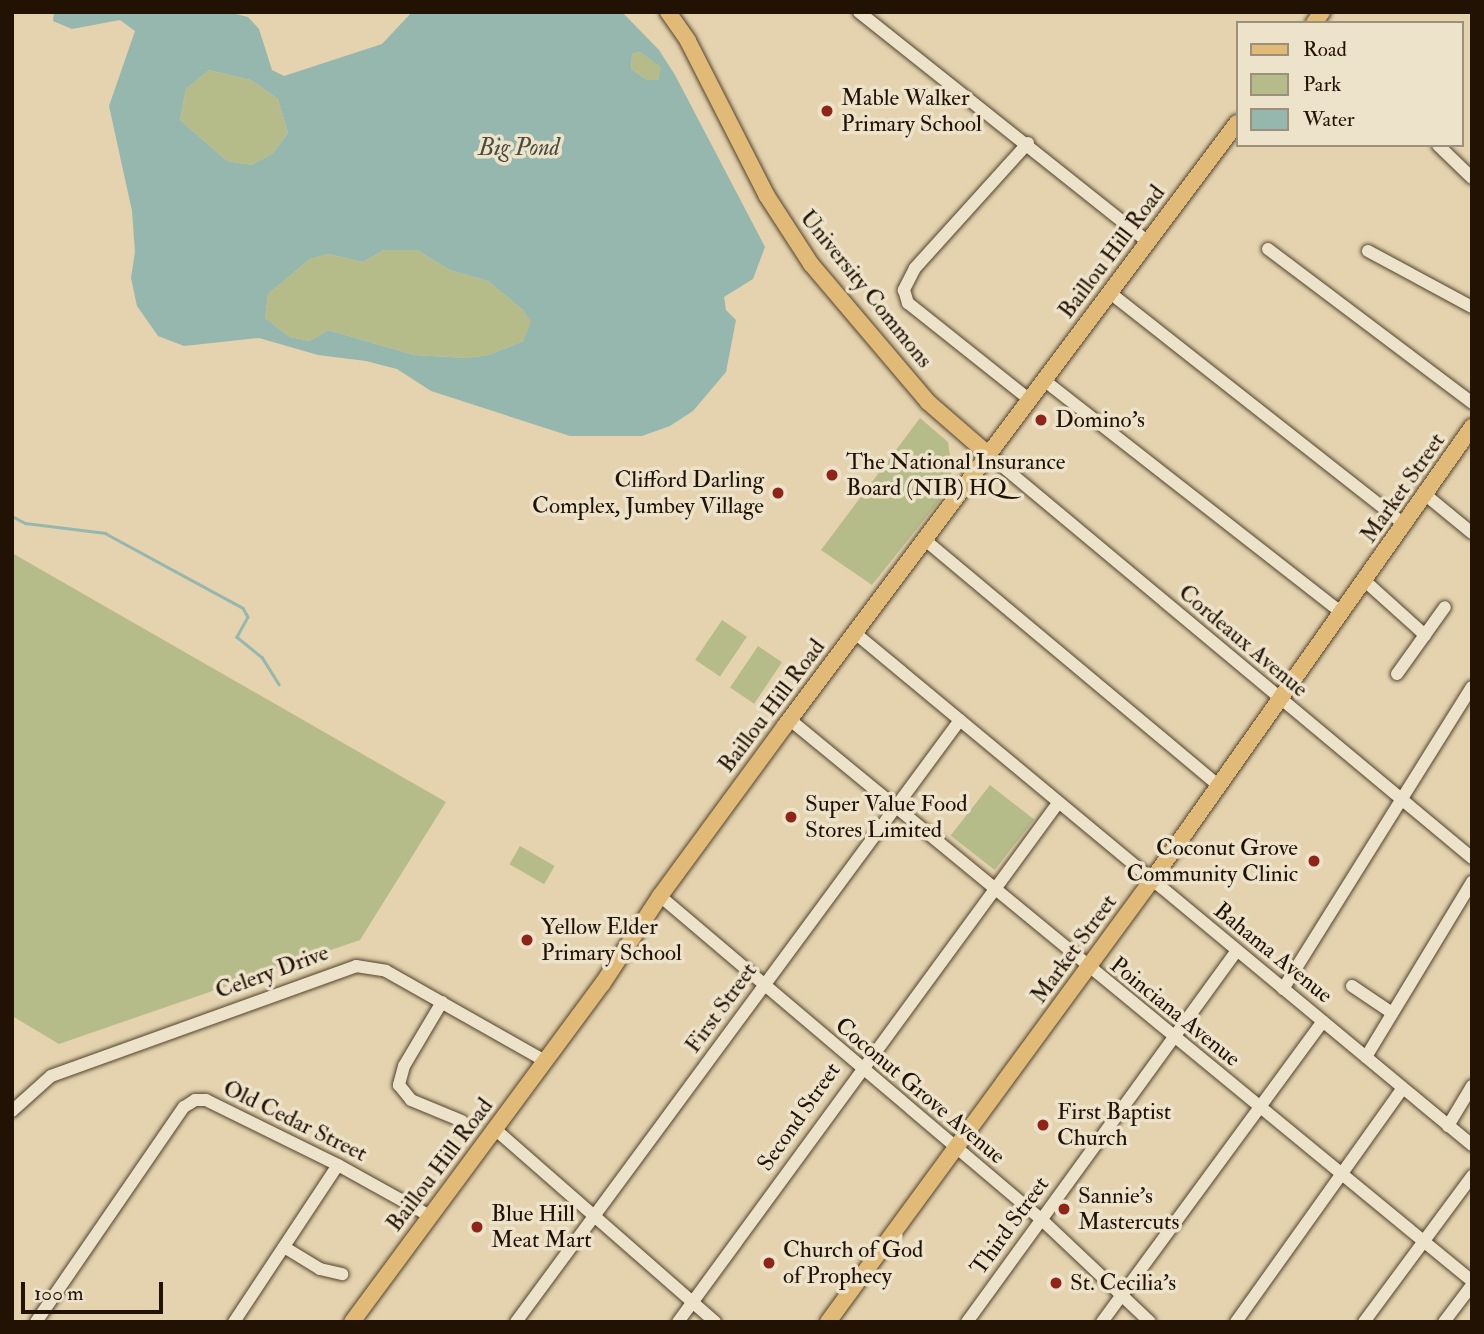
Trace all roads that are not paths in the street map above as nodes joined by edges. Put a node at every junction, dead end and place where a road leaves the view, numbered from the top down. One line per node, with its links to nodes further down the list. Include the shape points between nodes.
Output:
1 (656, 12): 4 (main road, University Commons)
2 (668, 12): 4 (main road, University Commons)
3 (859, 12): 6 (street)
4 (694, 57): 21 (main road, University Commons, via 767,196 821,277 929,402)
5 (1236, 125): 11 (main road, Baillou Hill Road)
6 (1028, 143): 11 (street); 17 (street, via 915,268 904,290 908,303)
7 (1440, 147): 9 (street)
8 (1472, 154): 9 (street)
9 (1462, 166): 10 (street)
10 (1472, 178)
11 (1148, 242): 14 (main road, Baillou Hill Road)
12 (1268, 249): 18 (street)
13 (1368, 251): 15 (street)
14 (1109, 292): 16 (main road, Baillou Hill Road); 23 (street)
15 (1472, 307)
16 (1045, 381): 17 (main road, Baillou Hill Road); 28 (street)
17 (1030, 400): 21 (main road, Baillou Hill Road)
18 (1472, 403)
19 (1472, 427): 20 (main road, Market Street)
20 (1467, 446): 22 (main road, Market Street)
21 (989, 455): 25 (main road, Baillou Hill Road); 33 (street, Cordeaux Avenue)
22 (1427, 496): 23 (main road, Market Street); 24 (street)
23 (1405, 525): 26 (main road, Market Street)
24 (1472, 533)
25 (925, 540): 29 (main road, Baillou Hill Road); 36 (street)
26 (1365, 581): 28 (main road, Market Street); 30 (street)
27 (1445, 607): 30 (street)
28 (1342, 613): 33 (main road, Market Street)
29 (855, 633): 34 (main road, Baillou Hill Road); 35 (street, Bahama Avenue)
30 (1425, 635): 31 (street)
31 (1397, 674)
32 (1472, 687): 37 (street)
33 (1280, 699): 36 (main road, Market Street); 37 (street, Cordeaux Avenue)
34 (789, 719): 39 (street, Poinciana Avenue); 44 (main road, Baillou Hill Road)
35 (960, 720): 38 (street, Bahama Avenue); 39 (street, First Street)
36 (1218, 785): 41 (main road, Market Street)
37 (1400, 800): 40 (street, Cordeaux Avenue); 49 (street)
38 (1058, 803): 41 (street, Bahama Avenue); 43 (street, Second Street)
39 (896, 805): 43 (street, Poinciana Avenue); 47 (street, First Street)
40 (1472, 858)
41 (1152, 880): 45 (street, Bahama Avenue); 46 (main road, Market Street)
42 (1472, 882): 51 (street)
43 (994, 888): 46 (street, Poinciana Avenue); 56 (street, Second Street)
44 (660, 896): 47 (street, Coconut Grove Avenue); 55 (main road, Baillou Hill Road)
45 (1237, 951): 49 (street, Bahama Avenue); 53 (street, Third Street)
46 (1088, 968): 53 (street, Poinciana Avenue); 65 (main road, Market Street)
47 (764, 985): 56 (street, Coconut Grove Avenue); 70 (street, First Street)
48 (1352, 986): 51 (street)
49 (1283, 989): 52 (street, Bahama Avenue)
50 (442, 1002): 55 (street, Celery Drive); 60 (street, Celery Drive, via 369,965 333,971 51,1076); 61 (street, via 404,1066 399,1084 411,1100)
51 (1392, 1013): 54 (street)
52 (1323, 1021): 54 (street, Bahama Avenue); 59 (street)
53 (1172, 1037): 59 (street, Poinciana Avenue); 71 (street, Third Street)
54 (1366, 1057): 58 (street, Bahama Avenue)
55 (545, 1061): 63 (main road, Baillou Hill Road)
56 (860, 1068): 65 (street, Coconut Grove Avenue); 77 (street, Second Street)
57 (1472, 1086): 62 (street)
58 (1403, 1088): 62 (street, Bahama Avenue); 67 (street)
59 (1258, 1105): 67 (street, Poinciana Avenue); 76 (street)
60 (12, 1111)
61 (462, 1121)
62 (1448, 1126): 64 (street, Bahama Avenue)
63 (496, 1130): 69 (main road, Baillou Hill Road); 70 (street)
64 (1472, 1145)
65 (955, 1150): 71 (street, Coconut Grove Avenue); 84 (main road, Market Street)
66 (338, 1165): 69 (street, Old Cedar Street); 73 (street); 79 (street, Old Cedar Street, via 206,1100 195,1100 184,1107)
67 (1342, 1174): 72 (street, Poinciana Avenue); 88 (street)
68 (1472, 1176): 72 (street)
69 (430, 1216): 80 (main road, Baillou Hill Road)
70 (595, 1217): 77 (street); 81 (street, First Street)
71 (1041, 1219): 76 (street, Coconut Grove Avenue); 85 (street, Third Street)
72 (1423, 1241): 75 (street, Poinciana Avenue); 89 (street)
73 (284, 1247): 74 (street, via 327,1273); 78 (street)
74 (342, 1274)
75 (1472, 1283): 90 (street)
76 (1124, 1294): 86 (street); 87 (street, Coconut Grove Avenue)
77 (692, 1303): 82 (street, Second Street); 83 (street)
78 (240, 1320)
79 (36, 1322)
80 (352, 1322)
81 (516, 1322)
82 (678, 1322)
83 (715, 1322)
84 (828, 1322)
85 (967, 1322)
86 (1102, 1322)
87 (1150, 1322)
88 (1236, 1322)
89 (1364, 1322)
90 (1444, 1322)

